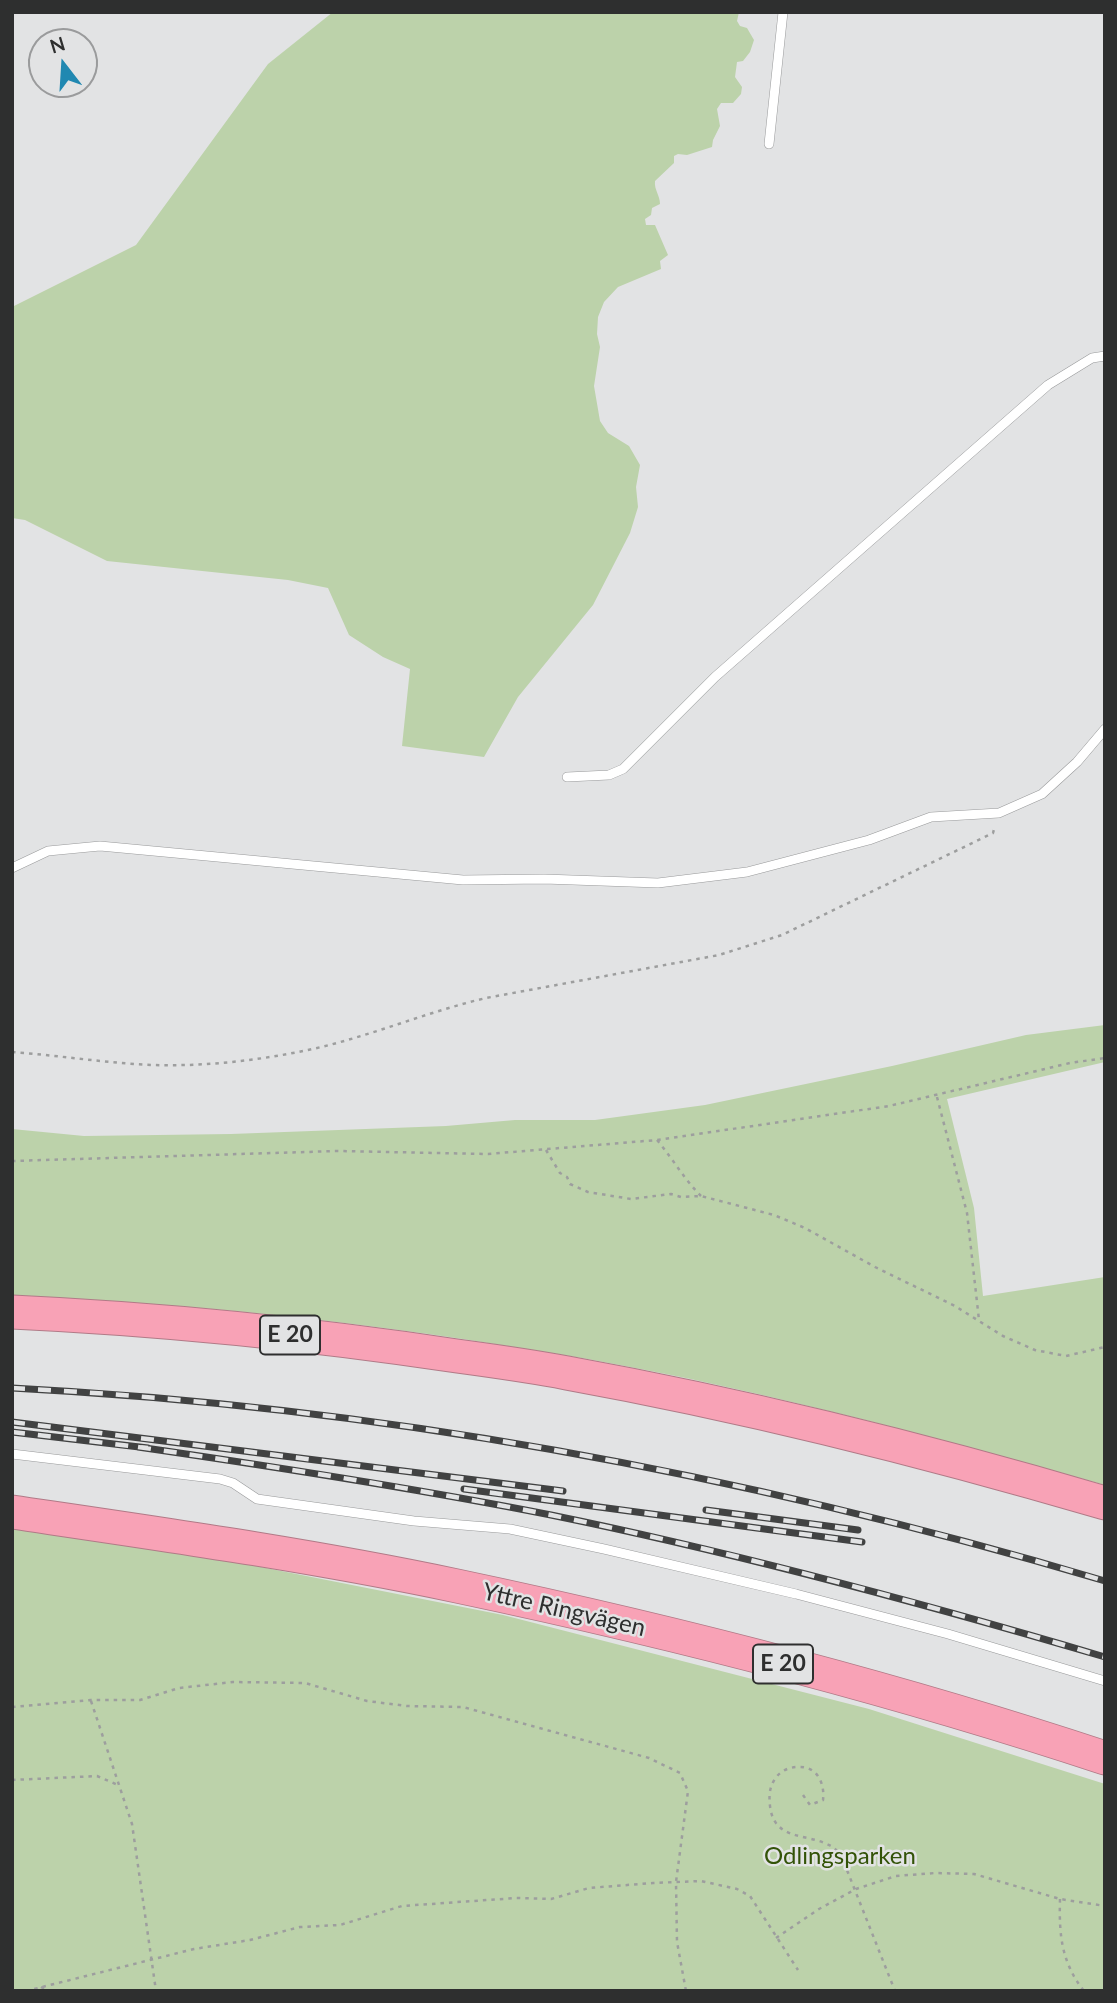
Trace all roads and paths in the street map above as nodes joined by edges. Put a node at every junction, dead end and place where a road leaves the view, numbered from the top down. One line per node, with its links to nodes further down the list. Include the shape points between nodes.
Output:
1 (783, 12): 2 (lane)
2 (769, 144)
3 (1105, 356): 5 (lane, via 1092,358 1048,385 715,677 623,769 609,775)
4 (1105, 729): 6 (lane, via 1042,794)
5 (567, 777)
6 (999, 813): 7 (lane, via 931,817 869,840 747,872 658,883 463,880 100,846 48,851); 8 (path, via 993,832 782,935 719,956 486,998 355,1039 260,1058 197,1065 135,1064)
7 (12, 868)
8 (12, 1052)
9 (1105, 1058): 10 (path)
10 (937, 1097): 11 (path); 16 (path, via 967,1213)
11 (657, 1140): 12 (path); 14 (path)
12 (546, 1150): 13 (path); 14 (path, via 570,1184 588,1192 631,1199)
13 (12, 1161)
14 (701, 1196): 16 (path, via 805,1228)
15 (12, 1312): 19 (highway, E 20, via 269,1332 566,1372 877,1440)
16 (979, 1320): 17 (path, via 1035,1350 1066,1356)
17 (1105, 1347)
18 (12, 1454): 21 (lane, via 220,1479 257,1499 510,1529 796,1594)
19 (1105, 1503)
20 (12, 1512): 24 (highway, Yttre Ringvägen / E 20, via 225,1543 456,1586 636,1626 870,1686)
21 (1105, 1681)
22 (91, 1700): 23 (path); 26 (path); 28 (path, via 139,1700 179,1688 233,1682 305,1683 367,1701 463,1707 649,1758 680,1773 688,1791)
23 (12, 1707)
24 (1105, 1758)
25 (12, 1780): 26 (path, via 97,1776)
26 (118, 1785): 33 (path, via 132,1824)
27 (803, 1795): 29 (path, via 810,1805 823,1800 818,1774 805,1767 789,1768 775,1778 769,1794 779,1826 793,1836 831,1845 841,1855)
28 (676, 1882): 32 (path, via 701,1881 750,1895); 33 (path, via 589,1888 551,1899 402,1906 340,1925 300,1927); 39 (path, via 677,1942)
29 (856, 1889): 30 (path, via 896,1876 974,1874); 32 (path); 40 (path)
30 (1060, 1899): 31 (path); 41 (path, via 1061,1942 1066,1961)
31 (1105, 1906)
32 (776, 1938): 34 (path)
33 (152, 1961): 35 (path); 38 (path)
34 (798, 1970)
35 (41, 1987): 36 (path); 37 (path)
36 (26, 1991)
37 (48, 1991)
38 (156, 1991)
39 (686, 1991)
40 (895, 1991)
41 (1084, 1991)

